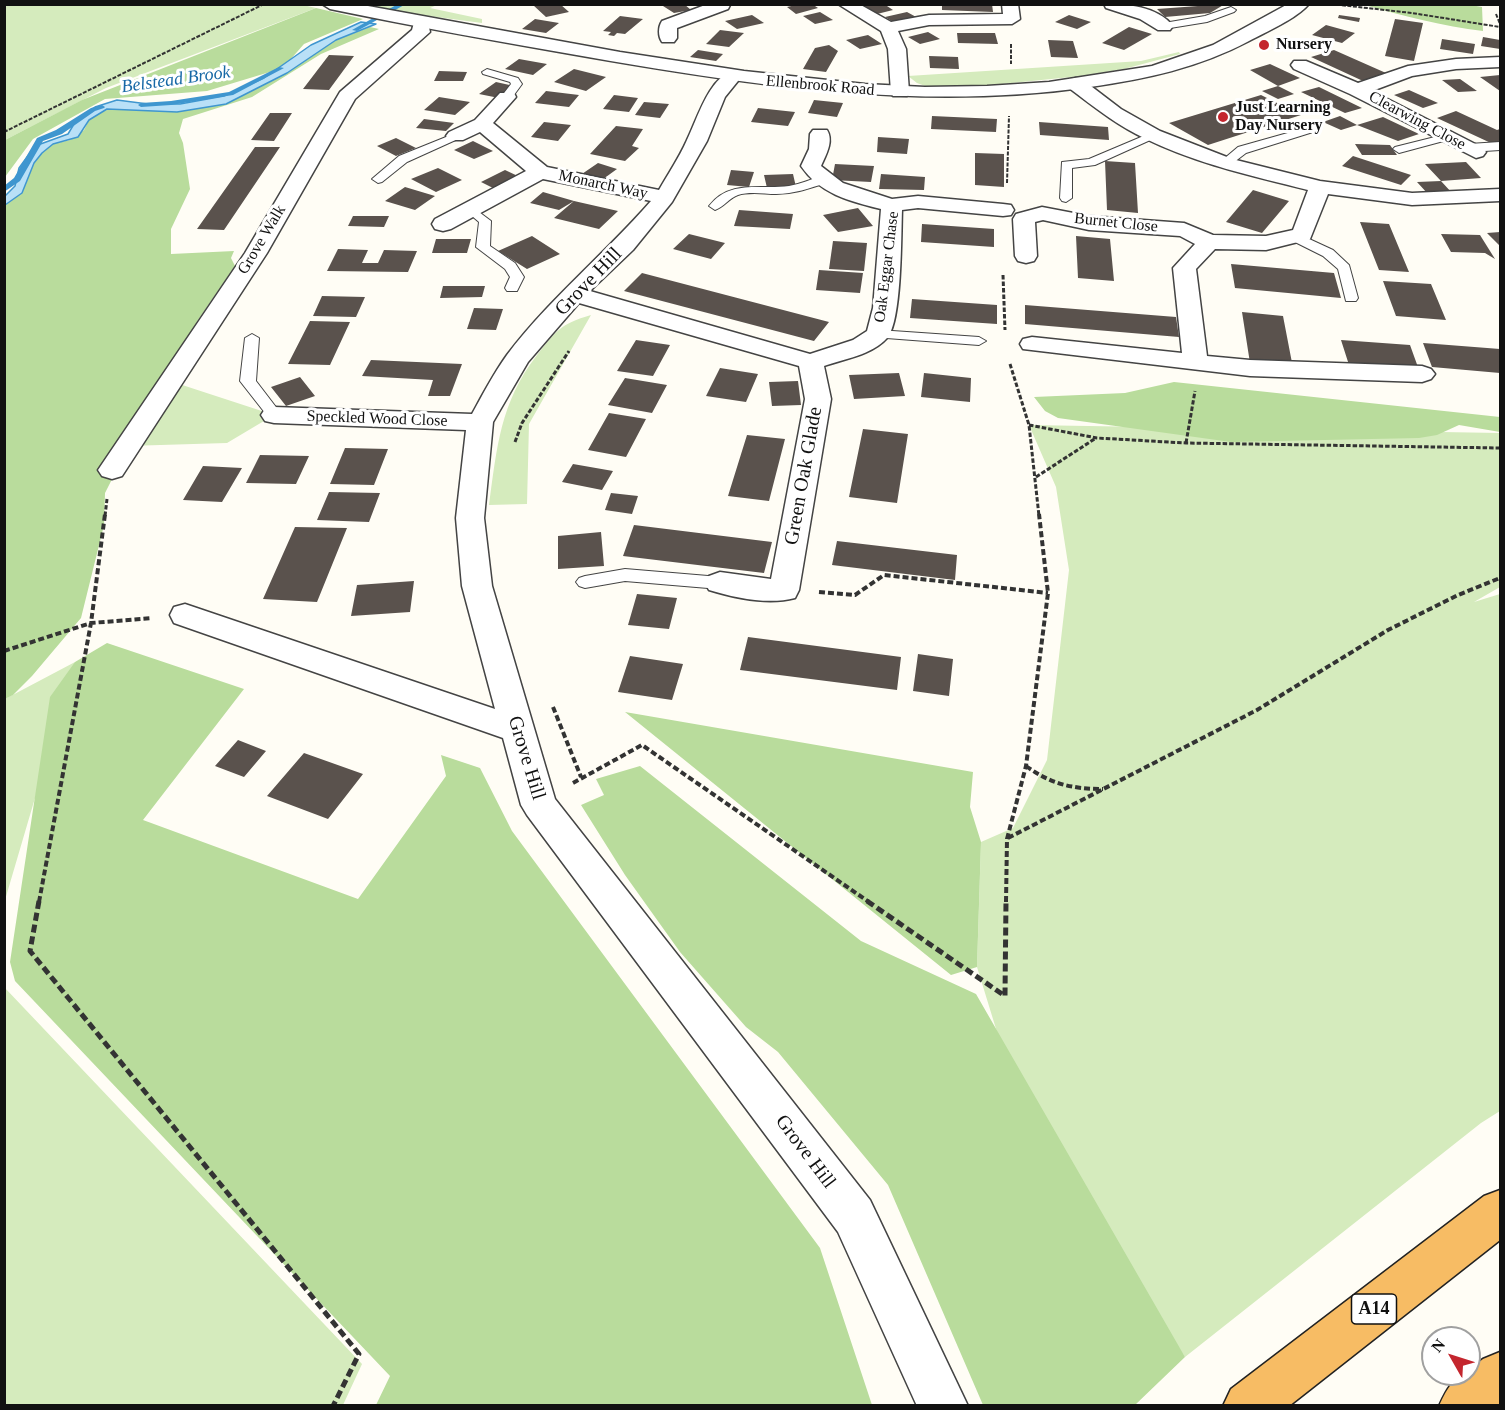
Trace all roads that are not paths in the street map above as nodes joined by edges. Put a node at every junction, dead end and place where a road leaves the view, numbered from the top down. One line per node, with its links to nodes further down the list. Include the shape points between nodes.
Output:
1 (330, 4): 8 (street, Ellenbrook Road)
2 (846, 4): 10 (street)
3 (1010, 4): 10 (street, via 1012,19 929,20)
4 (1112, 4): 9 (street, via 1146,15)
5 (1301, 4): 16 (street, Ellenbrook Road, via 1242,39 1207,54 1166,68)
6 (723, 5): 11 (street, via 668,25)
7 (1231, 10): 9 (lane, via 1207,19)
8 (421, 23): 15 (street, Ellenbrook Road); 56 (street, Grove Walk, via 421,32 346,96 256,253)
9 (1164, 26)
10 (888, 28): 18 (street, via 897,49)
11 (668, 38)
12 (1500, 62): 17 (street, Clearwing Close, via 1408,71)
13 (1300, 65): 17 (street, Clearwing Close)
14 (487, 72): 19 (lane, via 518,84)
15 (733, 76): 18 (street, Ellenbrook Road); 34 (street, Grove Hill, via 716,96 697,141)
16 (1076, 84): 18 (street, Ellenbrook Road, via 1010,92); 22 (street, via 1114,113)
17 (1358, 90): 24 (street, Clearwing Close)
18 (900, 92)
19 (494, 111): 23 (street); 29 (street, Monarch Way)
20 (1309, 130): 28 (lane, via 1242,150)
21 (820, 134): 31 (street, via 819,149 811,166)
22 (1153, 135): 28 (street); 35 (lane, via 1092,162 1066,165)
23 (456, 136): 30 (lane, via 403,159)
24 (1447, 137): 26 (lane); 27 (street, Clearwing Close)
25 (1500, 146): 27 (lane)
26 (1399, 149)
27 (1472, 150)
28 (1225, 163): 32 (street)
29 (540, 172): 34 (street, Monarch Way); 38 (street, Monarch Way)
30 (378, 178)
31 (822, 180): 36 (street); 37 (lane, via 786,190 738,189)
32 (1320, 187): 33 (street, via 1412,199); 41 (street, via 1302,234)
33 (1500, 195)
34 (665, 198): 45 (street, Grove Hill, via 625,245)
35 (1066, 198)
36 (892, 205): 39 (street, Oak Eggar Chase, via 918,202); 47 (street, Oak Eggar Chase, via 885,308)
37 (715, 206)
38 (471, 210): 40 (street, Monarch Way); 44 (lane, via 485,220 483,247 510,266 517,277)
39 (1003, 210)
40 (443, 224)
41 (1294, 236): 42 (street, Burnet Close, via 1266,243); 46 (lane, via 1328,253 1344,268)
42 (1209, 242): 43 (street, Burnet Close, via 1184,230 1089,223 1042,213 1024,219); 52 (street, via 1184,268)
43 (1026, 256)
44 (512, 288)
45 (574, 294): 51 (street); 55 (street, Grove Hill, via 517,359)
46 (1352, 298)
47 (879, 334): 49 (lane); 51 (street, Oak Eggar Chase, via 862,345)
48 (252, 338): 54 (lane, via 248,381)
49 (979, 341)
50 (1032, 344): 52 (street)
51 (811, 362): 58 (street, Green Oak Glade, via 818,399 784,590)
52 (1195, 362): 53 (street, via 1250,368)
53 (1422, 374)
54 (274, 415): 55 (street, Speckled Wood Close)
55 (480, 422): 60 (street, Grove Hill, via 470,518 477,586)
56 (112, 470)
57 (585, 582): 58 (lane, via 625,575)
58 (720, 583)
59 (185, 615): 60 (street)
60 (518, 730): 63 (street, Grove Hill, via 539,805 854,1216)
61 (1500, 1212): 64 (highway, A14)
62 (1500, 1376): 65 (highway)
63 (943, 1406)
64 (1248, 1406)
65 (1464, 1406)

